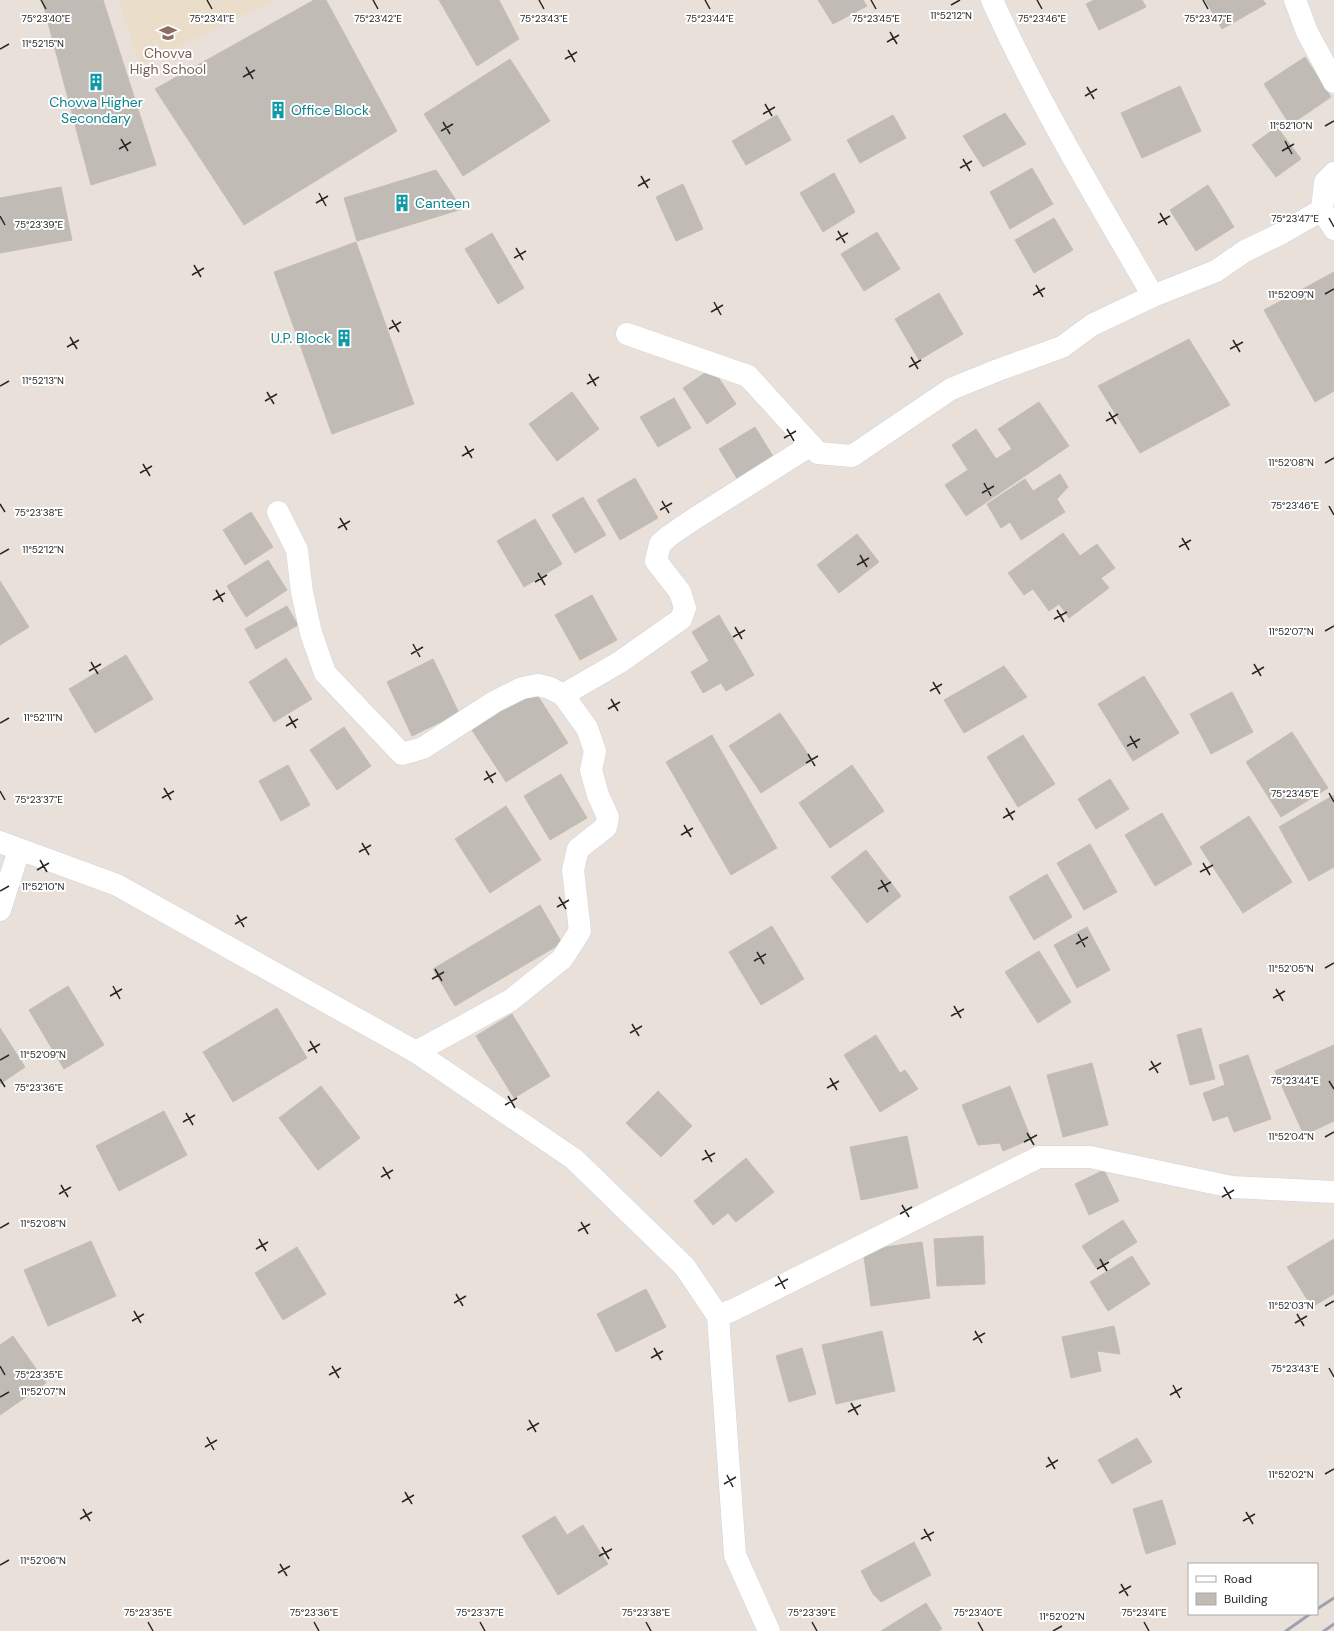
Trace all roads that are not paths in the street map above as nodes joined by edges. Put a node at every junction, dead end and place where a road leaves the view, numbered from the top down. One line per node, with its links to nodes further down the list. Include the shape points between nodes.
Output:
1 (992, 0): 7 (street, via 1016,52)
2 (1295, 0): 3 (street, via 1307,32)
3 (1334, 82)
4 (1334, 173): 5 (street, via 1325,182)
5 (1322, 210): 6 (street); 7 (street, via 1245,251 1216,271)
6 (1334, 229)
7 (1153, 296): 9 (street, via 1092,325 1062,346 951,389 852,456 818,453)
8 (627, 334): 9 (street, via 748,376)
9 (811, 445): 11 (street, via 694,519 660,544 656,561 680,592 685,608 681,620 620,662)
10 (278, 512): 11 (street, via 297,550 302,592 311,633 325,673 402,754 423,748 494,702 522,688 538,685)
11 (563, 695): 14 (street, via 587,728 595,751 591,770 608,817 606,827 578,849 573,870 580,931 562,960 511,1000)
12 (10, 846): 13 (street); 14 (street, via 117,885)
13 (0, 910)
14 (416, 1052): 16 (street, via 574,1159 685,1267)
15 (1334, 1192): 16 (street, via 1232,1187 1090,1157 1039,1157)
16 (718, 1316): 17 (street, via 736,1555)
17 (769, 1631)

